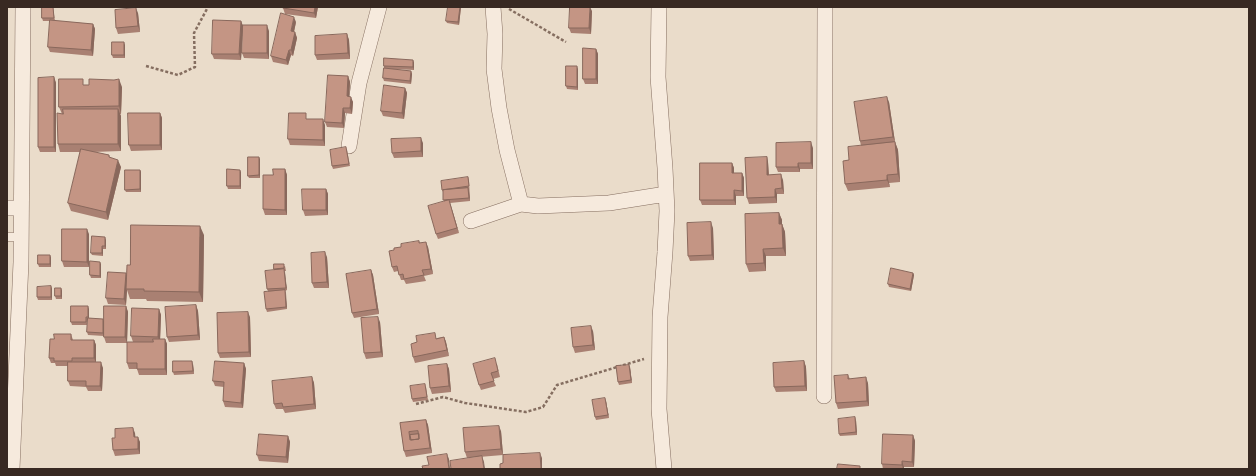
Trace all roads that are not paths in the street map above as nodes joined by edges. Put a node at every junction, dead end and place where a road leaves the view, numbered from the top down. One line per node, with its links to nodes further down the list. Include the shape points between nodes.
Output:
1 (23, 7): 9 (street)
2 (379, 7): 6 (street, via 359,83)
3 (494, 7): 8 (street, via 494,69 498,108)
4 (659, 7): 7 (street, via 658,77)
5 (825, 7): 12 (street)
6 (349, 146)
7 (666, 194): 8 (street, via 609,203 538,206); 14 (street, via 659,409)
8 (521, 204): 10 (street)
9 (14, 208): 11 (street)
10 (471, 221)
11 (14, 237): 13 (street)
12 (824, 396)
13 (11, 461)
14 (664, 469)

